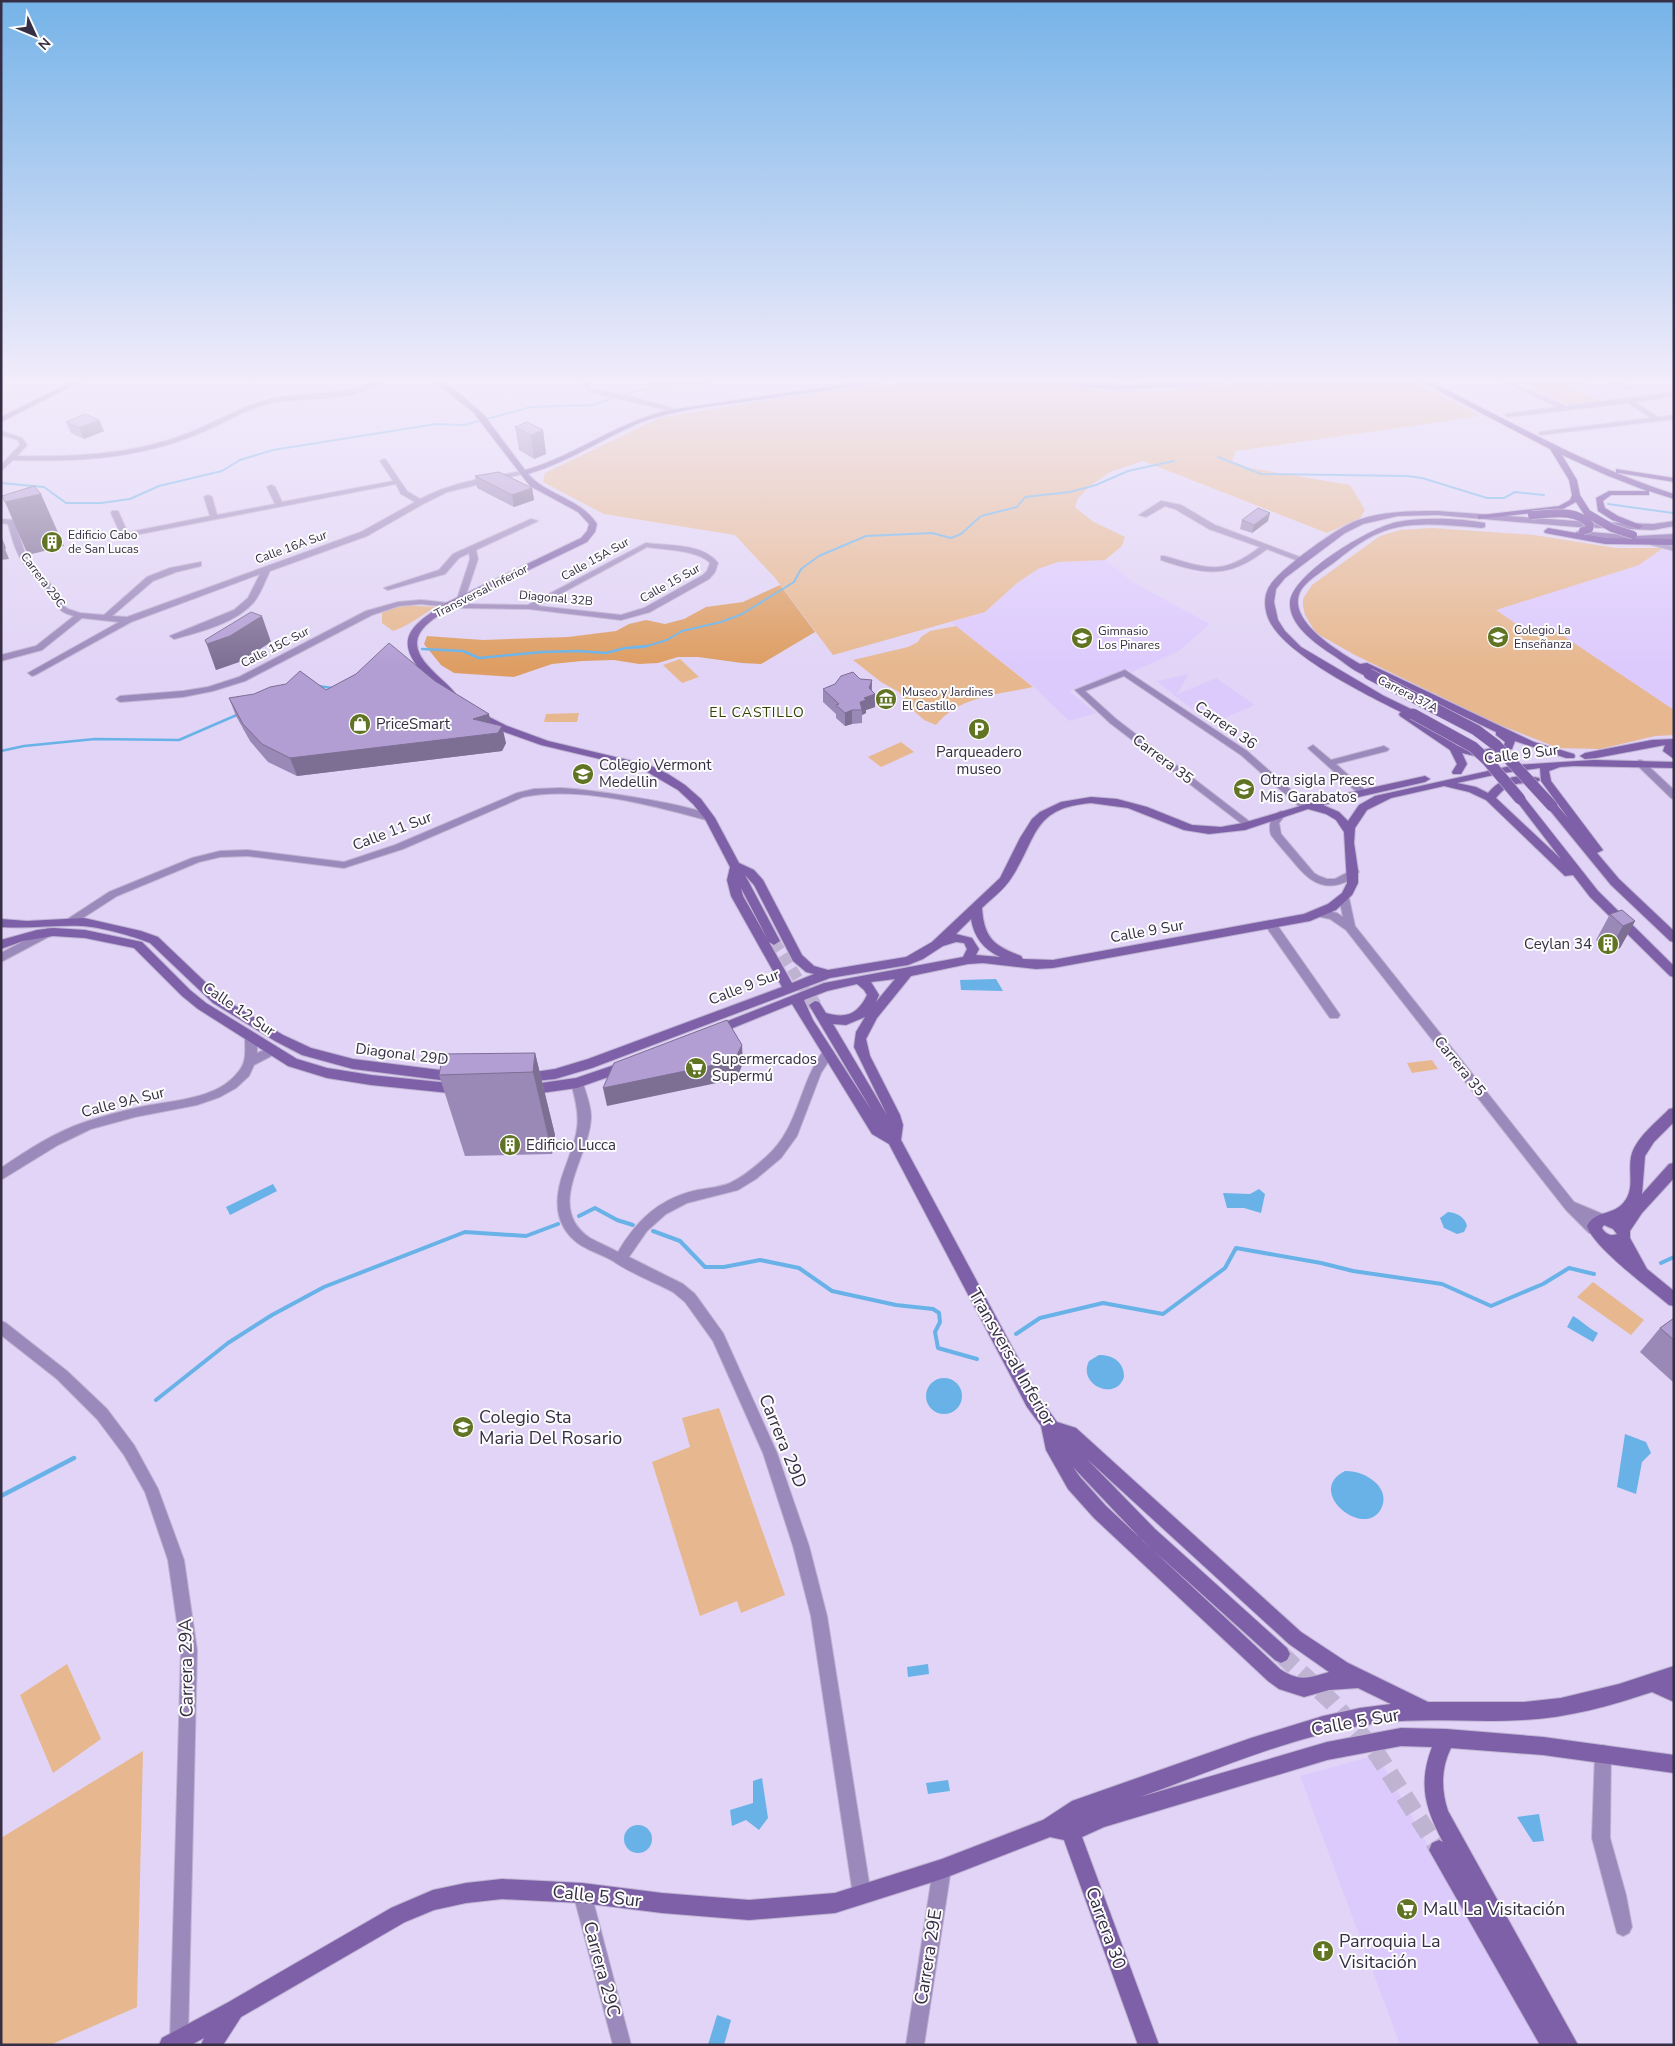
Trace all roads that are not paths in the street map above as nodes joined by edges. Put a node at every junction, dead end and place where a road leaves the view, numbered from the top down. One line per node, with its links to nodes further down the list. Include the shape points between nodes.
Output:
1 (394, 476): 10 (street)
2 (505, 476): 16 (street, Calle 16A Sur, via 467,484)
3 (526, 476): 12 (main road, Transversal Inferior)
4 (535, 476): 12 (main road)
5 (1571, 476): 13 (main road)
6 (1618, 476): 14 (main road)
7 (1632, 476): 14 (main road)
8 (1652, 476): 9 (main road)
9 (1674, 480)
10 (397, 482): 16 (street, via 404,492); 17 (street)
11 (271, 486): 17 (street)
12 (535, 486): 42 (main road, Transversal Inferior, via 586,514 593,524 591,532 584,540)
13 (1576, 494): 20 (main road, via 1573,501 1561,508); 30 (main road, bridge, via 1588,514 1603,524)
14 (1673, 494): 26 (main road, via 1610,493 1599,500 1601,509 1606,513)
15 (208, 497): 21 (street)
16 (420, 502): 39 (street, Calle 16A Sur, via 376,529)
17 (279, 504): 21 (street)
18 (114, 513): 21 (street, via 124,533 130,534)
19 (1142, 515): 33 (street, via 1164,503 1178,507 1212,527)
20 (1498, 515): 22 (main road); 28 (main road, bridge, via 1578,516 1590,524 1589,529 1583,531)
21 (214, 517)
22 (1479, 520): 26 (main road); 27 (main road); 37 (main road, via 1437,513 1398,514 1365,520 1342,531); 52 (main road, Carrera 37A, via 1388,527 1360,539 1303,583 1294,604 1298,616 1308,632)
23 (4, 521): 47 (street, Carrera 29C, via 11,522 15,551 53,592 65,611)
24 (534, 521): 34 (street)
25 (1674, 523): 26 (main road)
26 (1639, 526)
27 (1548, 531): 28 (main road); 30 (main road, via 1605,541)
28 (1559, 532): 30 (main road)
29 (1674, 537): 30 (main road)
30 (1657, 541): 31 (main road); 35 (street)
31 (1674, 542)
32 (646, 545): 46 (street, Calle 15A Sur); 48 (street, Calle 15 Sur, via 698,552 714,563 706,577)
33 (1266, 546): 36 (street, via 1238,566 1220,570 1200,570); 37 (street)
34 (472, 549): 40 (street, via 474,558); 41 (street, via 453,558 450,566 442,572)
35 (1674, 549)
36 (1164, 558)
37 (1304, 560): 57 (main road, Carrera 37A, via 1276,582 1269,602 1281,634 1298,650)
38 (198, 564): 49 (street, via 150,579)
39 (262, 573): 50 (street, Calle 16A Sur); 51 (street, via 251,601 244,608)
40 (466, 587): 42 (street); 43 (street)
41 (388, 588)
42 (475, 592): 43 (main road, Transversal Inferior)
43 (461, 599): 44 (main road, Transversal Inferior)
44 (449, 605): 45 (main road, Transversal Inferior); 46 (street, Diagonal 32B)
45 (438, 607): 56 (main road, Transversal Inferior, via 416,629 410,647 427,672); 58 (street, Calle 15C Sur, via 412,603 384,607 242,679 184,694)
46 (528, 607): 48 (street, Diagonal 32B)
47 (80, 615): 49 (street, Carrera 29C); 53 (street, via 39,648)
48 (630, 616)
49 (105, 618): 50 (street, Carrera 29C)
50 (128, 620): 54 (street, Calle 16A Sur)
51 (174, 636)
52 (1334, 652): 60 (main road); 88 (main road, Carrera 37A, bridge, via 1476,730 1496,745 1615,882)
53 (1, 658)
54 (32, 672)
55 (1125, 673): 78 (street, Carrera 36, via 1244,753); 82 (street, Carrera 35, via 1079,690 1113,721)
56 (455, 698)
57 (1381, 698): 63 (main road); 86 (main road, Carrera 37A, bridge, via 1473,747 1520,799)
58 (120, 699)
59 (466, 708): 76 (main road, via 494,724 545,743 645,767 675,782)
60 (1490, 726): 63 (main road, via 1510,741 1508,747 1480,754); 65 (main road, via 1530,744)
61 (1674, 743): 65 (main road, Calle 9 Sur, via 1658,742 1609,754); 66 (main road, via 1668,751)
62 (1313, 748): 67 (street)
63 (1454, 748): 71 (main road, via 1462,764)
64 (1384, 750): 67 (street)
65 (1570, 756): 71 (main road, Calle 9 Sur, via 1527,758)
66 (1674, 756)
67 (1330, 763): 74 (street)
68 (1640, 763): 69 (main road, Calle 9 Sur); 70 (main road, Calle 9 Sur); 75 (street)
69 (1556, 765): 72 (main road, Calle 9 Sur, via 1514,768); 73 (main road, via 1544,770)
70 (1674, 765)
71 (1457, 772): 74 (main road, Calle 9 Sur)
72 (1439, 784): 77 (main road, via 1472,789); 83 (main road, Calle 9 Sur, via 1386,796 1365,806 1356,815)
73 (1549, 786): 77 (main road, via 1514,778 1497,787); 88 (main road)
74 (1362, 792): 78 (main road, Calle 9 Sur)
75 (1674, 796)
76 (694, 797): 79 (street); 81 (main road)
77 (1490, 798): 86 (main road)
78 (1304, 807): 80 (main road, Calle 9 Sur); 83 (main road, via 1333,812 1345,822)
79 (674, 808): 81 (street, Calle 11 Sur); 91 (street, Calle 11 Sur, via 573,791 534,791 399,847 344,865 247,853 220,854 196,860 113,894)
80 (1281, 814): 82 (main road, Calle 9 Sur); 85 (street, via 1274,821 1273,828 1310,875 1329,884 1340,882)
81 (710, 818): 84 (main road)
82 (1249, 825): 89 (main road, Calle 9 Sur, via 1206,831 1118,802 1083,800 1066,804 1039,817 1030,827 1002,883)
83 (1350, 833): 85 (main road)
84 (736, 866): 97 (main road); 105 (main road, via 750,873 758,883 797,958 810,969); 107 (main road, via 733,880 737,896)
85 (1354, 872): 87 (main road)
86 (1594, 894): 104 (main road, Carrera 37A)
87 (1344, 898): 90 (main road, Calle 9 Sur); 94 (street, Carrera 35)
88 (1639, 905): 96 (main road, Carrera 37A)
89 (976, 907): 98 (main road, Calle 9 Sur); 102 (main road, via 978,930 988,944 1009,956)
90 (1320, 914): 93 (main road, Calle 9 Sur); 94 (street, Carrera 35, via 1333,916)
91 (68, 922): 92 (main road, Calle 12 Sur); 110 (main road, Calle 12 Sur, via 106,926 154,940 212,995)
92 (1, 923)
93 (1271, 925): 102 (main road, Calle 9 Sur); 109 (street)
94 (1350, 927): 127 (street, Carrera 35, via 1570,1206)
95 (50, 931): 99 (main road, Calle 12 Sur); 100 (street); 112 (main road, Calle 12 Sur, via 80,932 138,945 186,993)
96 (1674, 938)
97 (774, 941)
98 (943, 942): 101 (main road, via 962,937 968,940 973,949); 105 (main road, Calle 9 Sur, via 908,961)
99 (1, 945)
100 (1, 958)
101 (968, 960): 102 (main road, Calle 9 Sur); 103 (main road, Calle 9 Sur)
102 (1036, 965)
103 (907, 973): 106 (main road, Calle 9 Sur); 124 (main road, via 870,1020 860,1039 863,1055 889,1102 896,1125)
104 (1674, 973)
105 (828, 974): 107 (main road, Calle 9 Sur)
106 (859, 980): 108 (main road, Calle 9 Sur, via 824,987); 124 (main road, Transversal Inferior, via 870,987 873,995 858,1016 846,1022 818,1011)
107 (788, 987): 119 (main road, Calle 9 Sur)
108 (797, 997): 111 (main road, Calle 9 Sur); 114 (main road, via 799,1006)
109 (1334, 1015)
110 (255, 1023): 117 (main road, Diagonal 29D, via 291,1045 326,1059)
111 (704, 1034)
112 (251, 1038): 113 (main road, Calle 12 Sur); 116 (street)
113 (272, 1051): 116 (street, Calle 9A Sur); 121 (main road, Diagonal 29D, via 293,1063 327,1074)
114 (828, 1053): 124 (main road, via 877,1130); 130 (street, via 809,1084 792,1135 783,1148 737,1186 685,1198 657,1212 631,1239)
115 (642, 1060): 120 (main road)
116 (251, 1062): 126 (street, Calle 9A Sur, via 240,1078 221,1092 86,1127 27,1157)
117 (470, 1077)
118 (509, 1078): 119 (main road)
119 (555, 1080): 120 (main road); 122 (main road)
120 (577, 1083): 130 (street, Carrera 29D, via 585,1117 568,1172 563,1208 574,1232)
121 (476, 1090)
122 (514, 1090)
123 (1674, 1113): 127 (main road, via 1638,1156 1638,1185 1634,1198 1619,1216)
124 (894, 1140): 134 (main road, Transversal Inferior, via 1033,1402)
125 (1674, 1168): 128 (main road, via 1638,1209)
126 (1, 1175)
127 (1601, 1222): 128 (main road, via 1616,1223); 129 (main road, via 1599,1236)
128 (1623, 1234): 129 (main road, via 1616,1242); 131 (main road)
129 (1606, 1240): 131 (main road)
130 (620, 1260): 150 (street, Carrera 29D, via 678,1288 706,1318 718,1337 770,1453 801,1546 819,1616)
131 (1646, 1277): 132 (main road)
132 (1674, 1300)
133 (1, 1327): 153 (street, Carrera 29A, via 62,1375 102,1414 129,1450 151,1489 176,1560 189,1650)
134 (1050, 1427): 135 (main road, Transversal Inferior, via 1092,1477 1158,1542); 137 (main road, via 1070,1433 1295,1638); 137 (main road, via 1054,1450 1074,1483 1100,1512 1274,1675 1285,1683 1304,1688 1329,1681)
135 (1281, 1654)
136 (1674, 1675): 138 (main road, Calle 5 Sur)
137 (1357, 1679): 140 (main road)
138 (1653, 1683): 139 (main road); 140 (main road, Calle 5 Sur, via 1563,1706 1524,1711)
139 (1674, 1693)
140 (1429, 1712): 144 (main road, Calle 5 Sur, via 1392,1712 1315,1727)
141 (1446, 1738): 142 (main road, Calle 5 Sur); 146 (main road, Calle 5 Sur, via 1401,1737 1327,1751 1102,1818); 159 (main road, via 1433,1776 1434,1797 1440,1815)
142 (1603, 1753): 143 (main road, Calle 5 Sur); 151 (street, via 1602,1838)
143 (1674, 1764)
144 (1072, 1810): 145 (main road, Calle 5 Sur); 146 (main road, Carrera 30)
145 (1050, 1826): 146 (main road); 148 (main road, Calle 5 Sur)
146 (1071, 1832): 157 (main road, Carrera 30)
147 (1439, 1850): 158 (main road)
148 (942, 1869): 150 (main road, Calle 5 Sur); 156 (street, Carrera 29E)
149 (582, 1893): 150 (main road, Calle 5 Sur, via 749,1910 835,1903); 152 (main road, Calle 5 Sur, via 502,1889 434,1900 398,1915); 155 (street, Carrera 29C)
150 (862, 1895)
151 (1623, 1927)
152 (234, 2010): 153 (main road, Calle 5 Sur); 154 (main road)
153 (176, 2043)
154 (211, 2045)
155 (622, 2045)
156 (915, 2045)
157 (1149, 2045)
158 (1552, 2045)
159 (1568, 2045)

